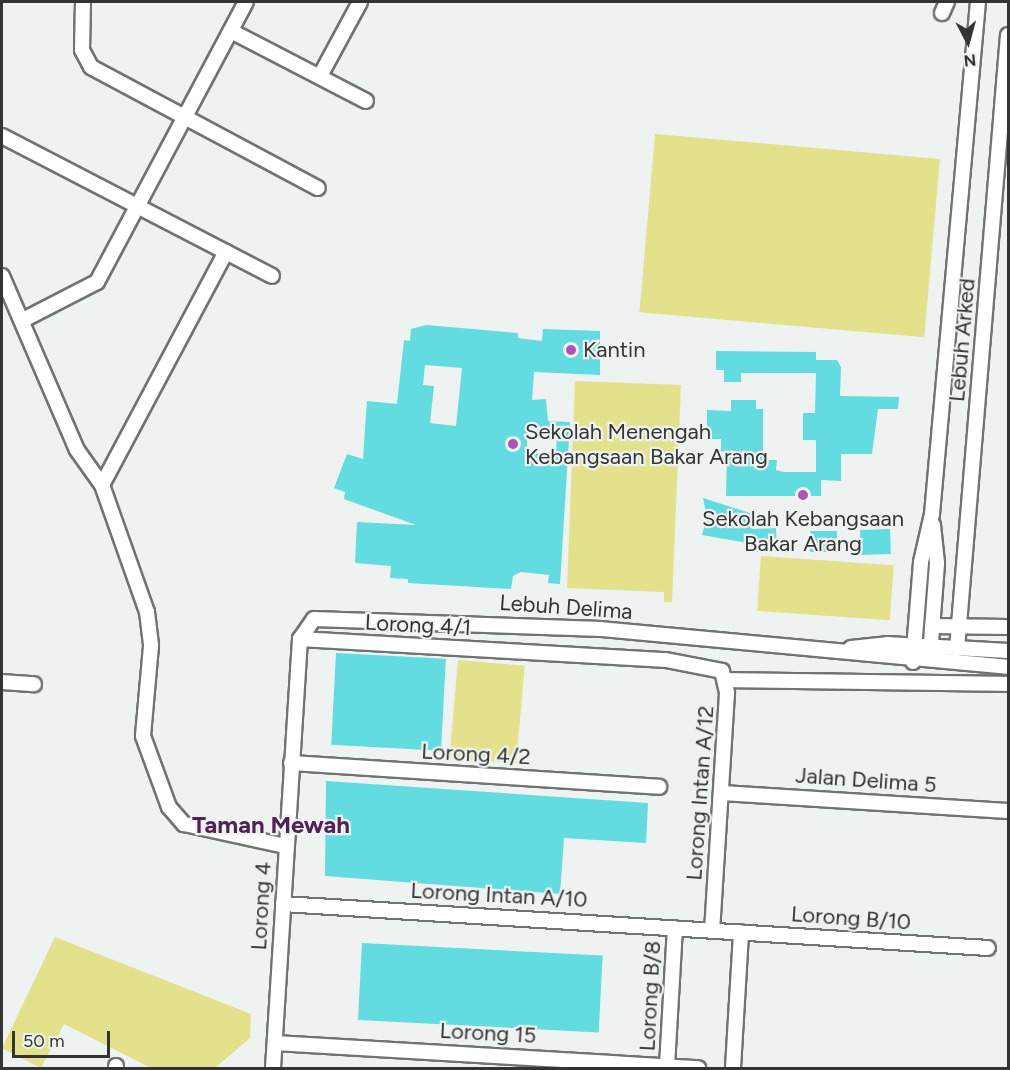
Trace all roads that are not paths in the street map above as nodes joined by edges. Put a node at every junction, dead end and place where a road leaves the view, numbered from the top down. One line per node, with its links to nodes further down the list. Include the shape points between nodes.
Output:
1 (83, 2): 9 (street, via 85,60)
2 (246, 2): 5 (street)
3 (360, 2): 7 (street)
4 (978, 2): 18 (street, Lebuh Arked)
5 (231, 31): 7 (street); 9 (street)
6 (1008, 35): 20 (street, Lebuh Arked)
7 (320, 76): 8 (street)
8 (366, 101)
9 (184, 117): 11 (street); 12 (street)
10 (2, 136): 12 (street)
11 (318, 188)
12 (136, 206): 13 (street); 16 (street, via 91,288)
13 (226, 252): 15 (street); 17 (street)
14 (2, 276): 16 (street)
15 (272, 276)
16 (23, 320): 17 (street, via 77,450)
17 (102, 485): 40 (street, via 147,612 151,646 144,736 169,807 184,824)
18 (932, 514): 19 (street, Lebuh Arked, via 937,563); 23 (street, Lebuh Arked, via 921,562)
19 (932, 626): 20 (street); 24 (street, Lebuh Arked)
20 (959, 626): 21 (street); 26 (street, Lebuh Arked)
21 (1008, 627)
22 (300, 639): 25 (street, Lebuh Delima, via 314,619 325,615); 30 (street, Lorong 4/1); 36 (street, Lorong 4)
23 (914, 645): 24 (street, Lebuh Delima); 25 (street, Lebuh Delima); 28 (street, Lebuh Arked)
24 (930, 647): 26 (street, Lebuh Delima); 29 (street, Lebuh Arked)
25 (840, 649): 28 (street, Lebuh Delima)
26 (957, 649): 27 (street, Lebuh Delima)
27 (1008, 651)
28 (913, 662): 29 (street, Lebuh Delima)
29 (929, 663): 31 (street, Lebuh Delima)
30 (714, 666): 32 (street, Lorong Intan A/12)
31 (1008, 668)
32 (727, 680): 35 (street); 38 (street, Lorong Intan A/12)
33 (2, 682): 34 (street)
34 (34, 684)
35 (1008, 684)
36 (291, 763): 37 (street, Lorong 4/2); 40 (street, Lorong 4)
37 (659, 787)
38 (721, 793): 39 (street, Jalan Delima 5); 43 (street, Lorong Intan A/12)
39 (1008, 811)
40 (285, 846): 41 (street, Lorong 4)
41 (283, 904): 42 (street, Lorong Intan A/10); 46 (street, Lorong 4)
42 (675, 928): 43 (street, Lorong Intan A/10); 47 (street, Lorong B/8)
43 (712, 930): 44 (street, Lorong B/10)
44 (741, 932): 45 (street, Lorong B/10); 50 (street)
45 (988, 948)
46 (275, 1043): 47 (street, Lorong 15); 48 (street, Lorong 4)
47 (667, 1066): 49 (street, Lorong 15)
48 (273, 1068)
49 (699, 1068)
50 (733, 1068)

